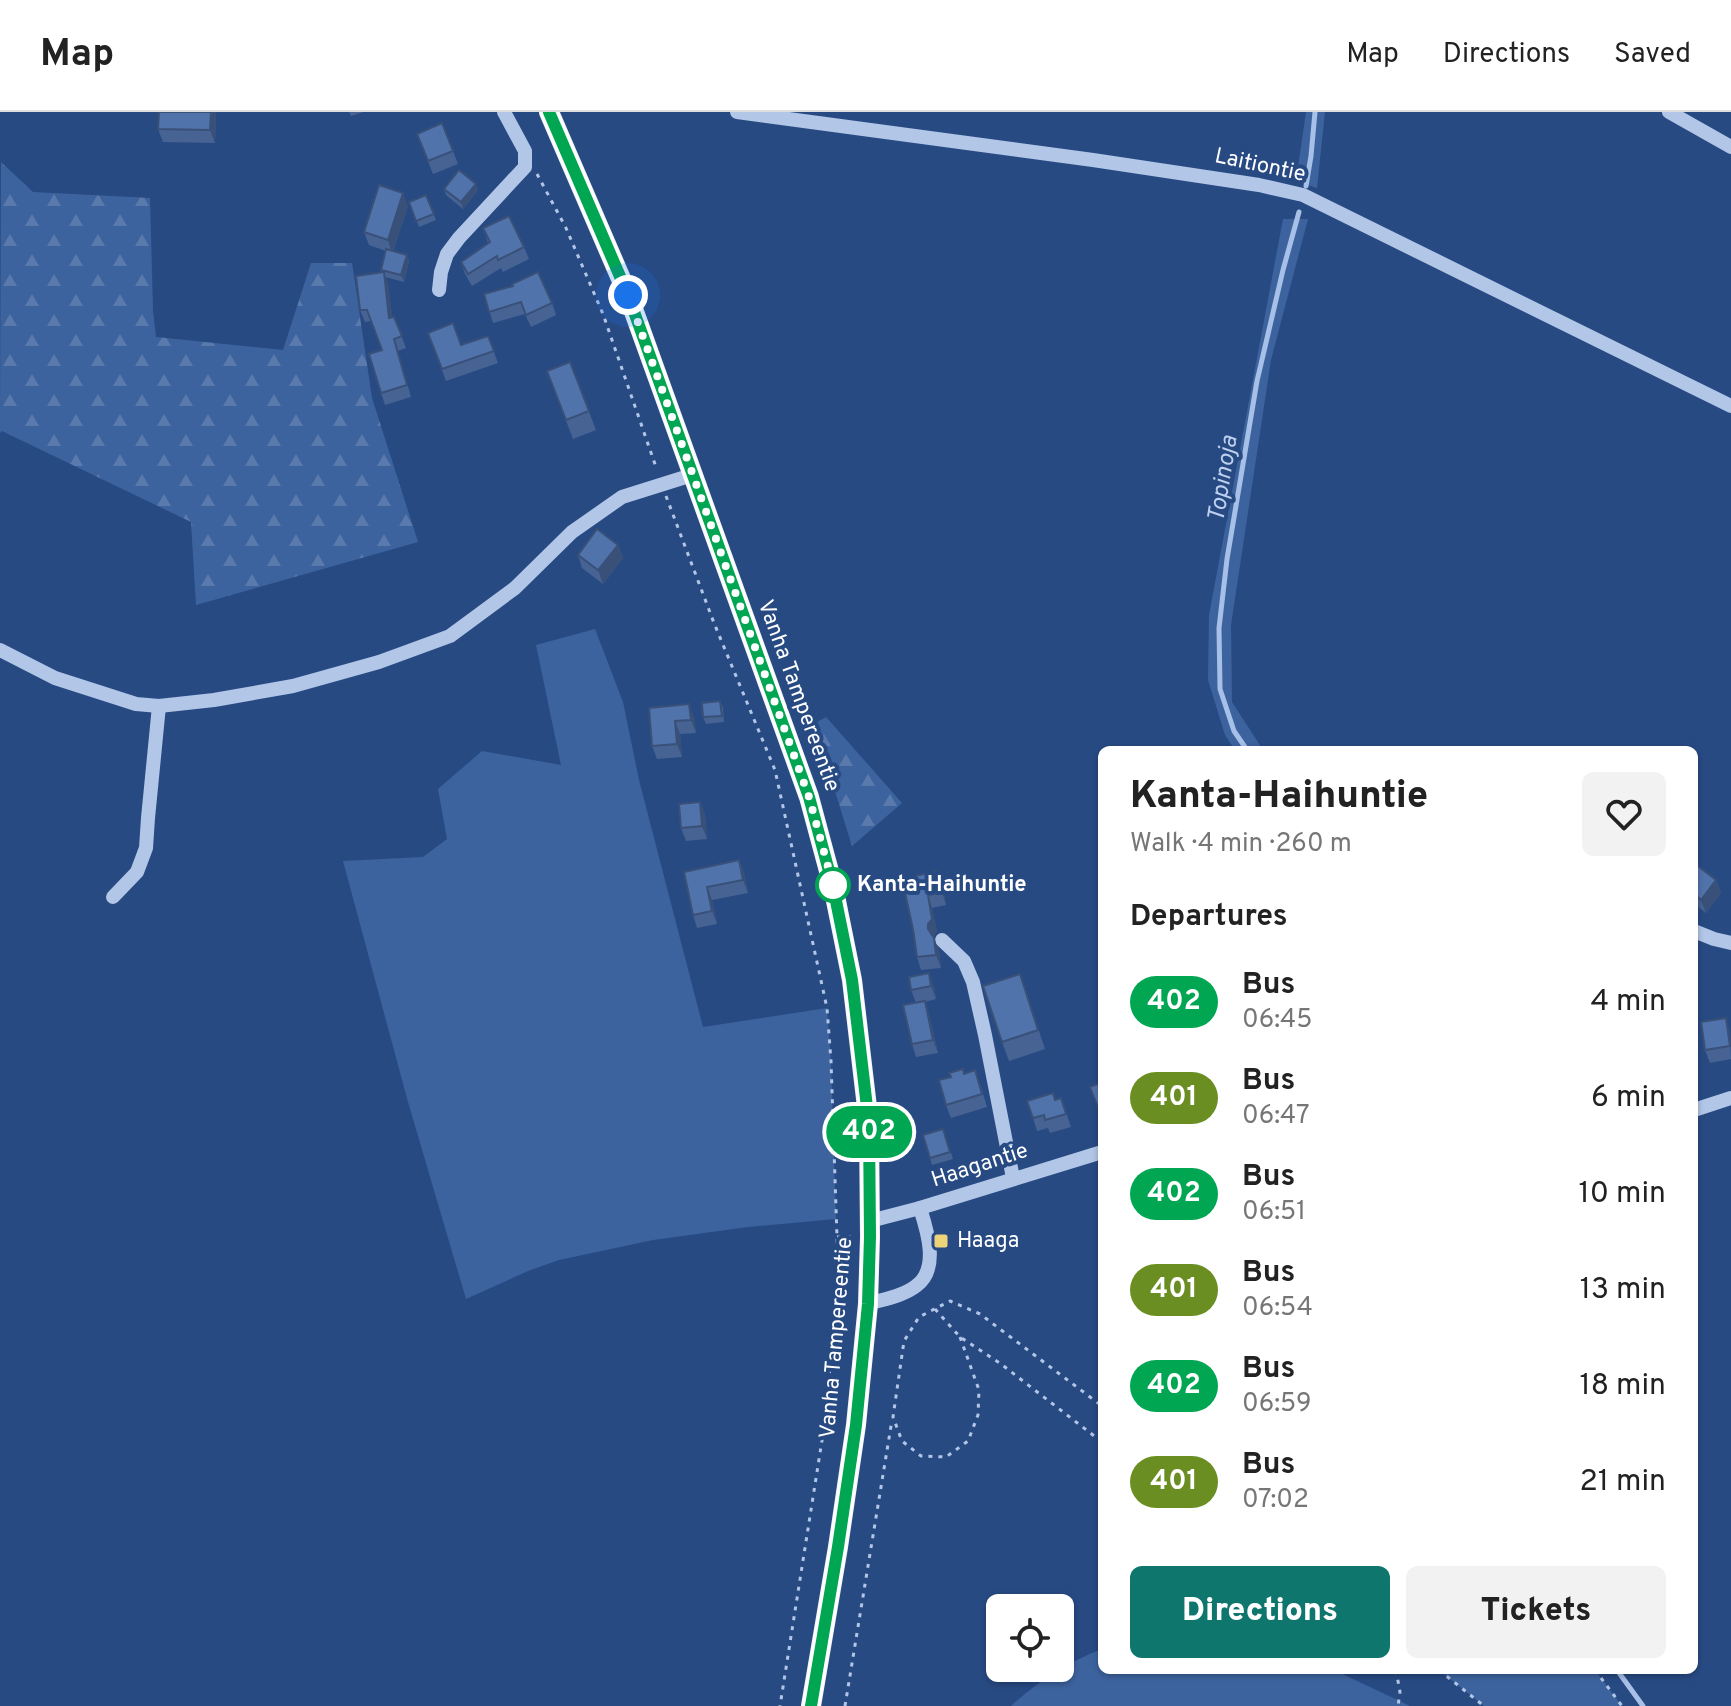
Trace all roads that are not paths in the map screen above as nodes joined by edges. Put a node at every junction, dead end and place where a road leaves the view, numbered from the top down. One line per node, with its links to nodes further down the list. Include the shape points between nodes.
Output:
1 (549, 112): 8 (main road, Vanha Tampereentie, via 628,295)
2 (737, 112): 7 (street, Laitiontie, via 1303,195)
3 (1669, 112): 5 (street)
4 (508, 113): 6 (street, via 525,151 525,167 447,254)
5 (1731, 147)
6 (439, 290)
7 (1731, 406)
8 (692, 475): 10 (street, via 622,497 572,532 515,588 450,636 293,686); 20 (main road, Vanha Tampereentie, via 809,797 831,877 852,980 869,1124)
9 (0, 650): 10 (street, via 55,678 136,704)
10 (159, 706): 11 (street, via 146,848 137,872)
11 (113, 897)
12 (1698, 933): 14 (street)
13 (942, 940): 18 (street, via 964,961 973,982)
14 (1731, 943)
15 (1731, 1098): 16 (street)
16 (1698, 1109)
17 (1098, 1153): 18 (street, Haagantie)
18 (1013, 1178): 19 (street, Haagantie)
19 (920, 1208): 20 (street, Haagantie); 21 (street, via 929,1250 922,1282)
20 (870, 1221): 21 (main road, Vanha Tampereentie)
21 (868, 1304): 22 (main road, Vanha Tampereentie, via 856,1425)
22 (811, 1706)

